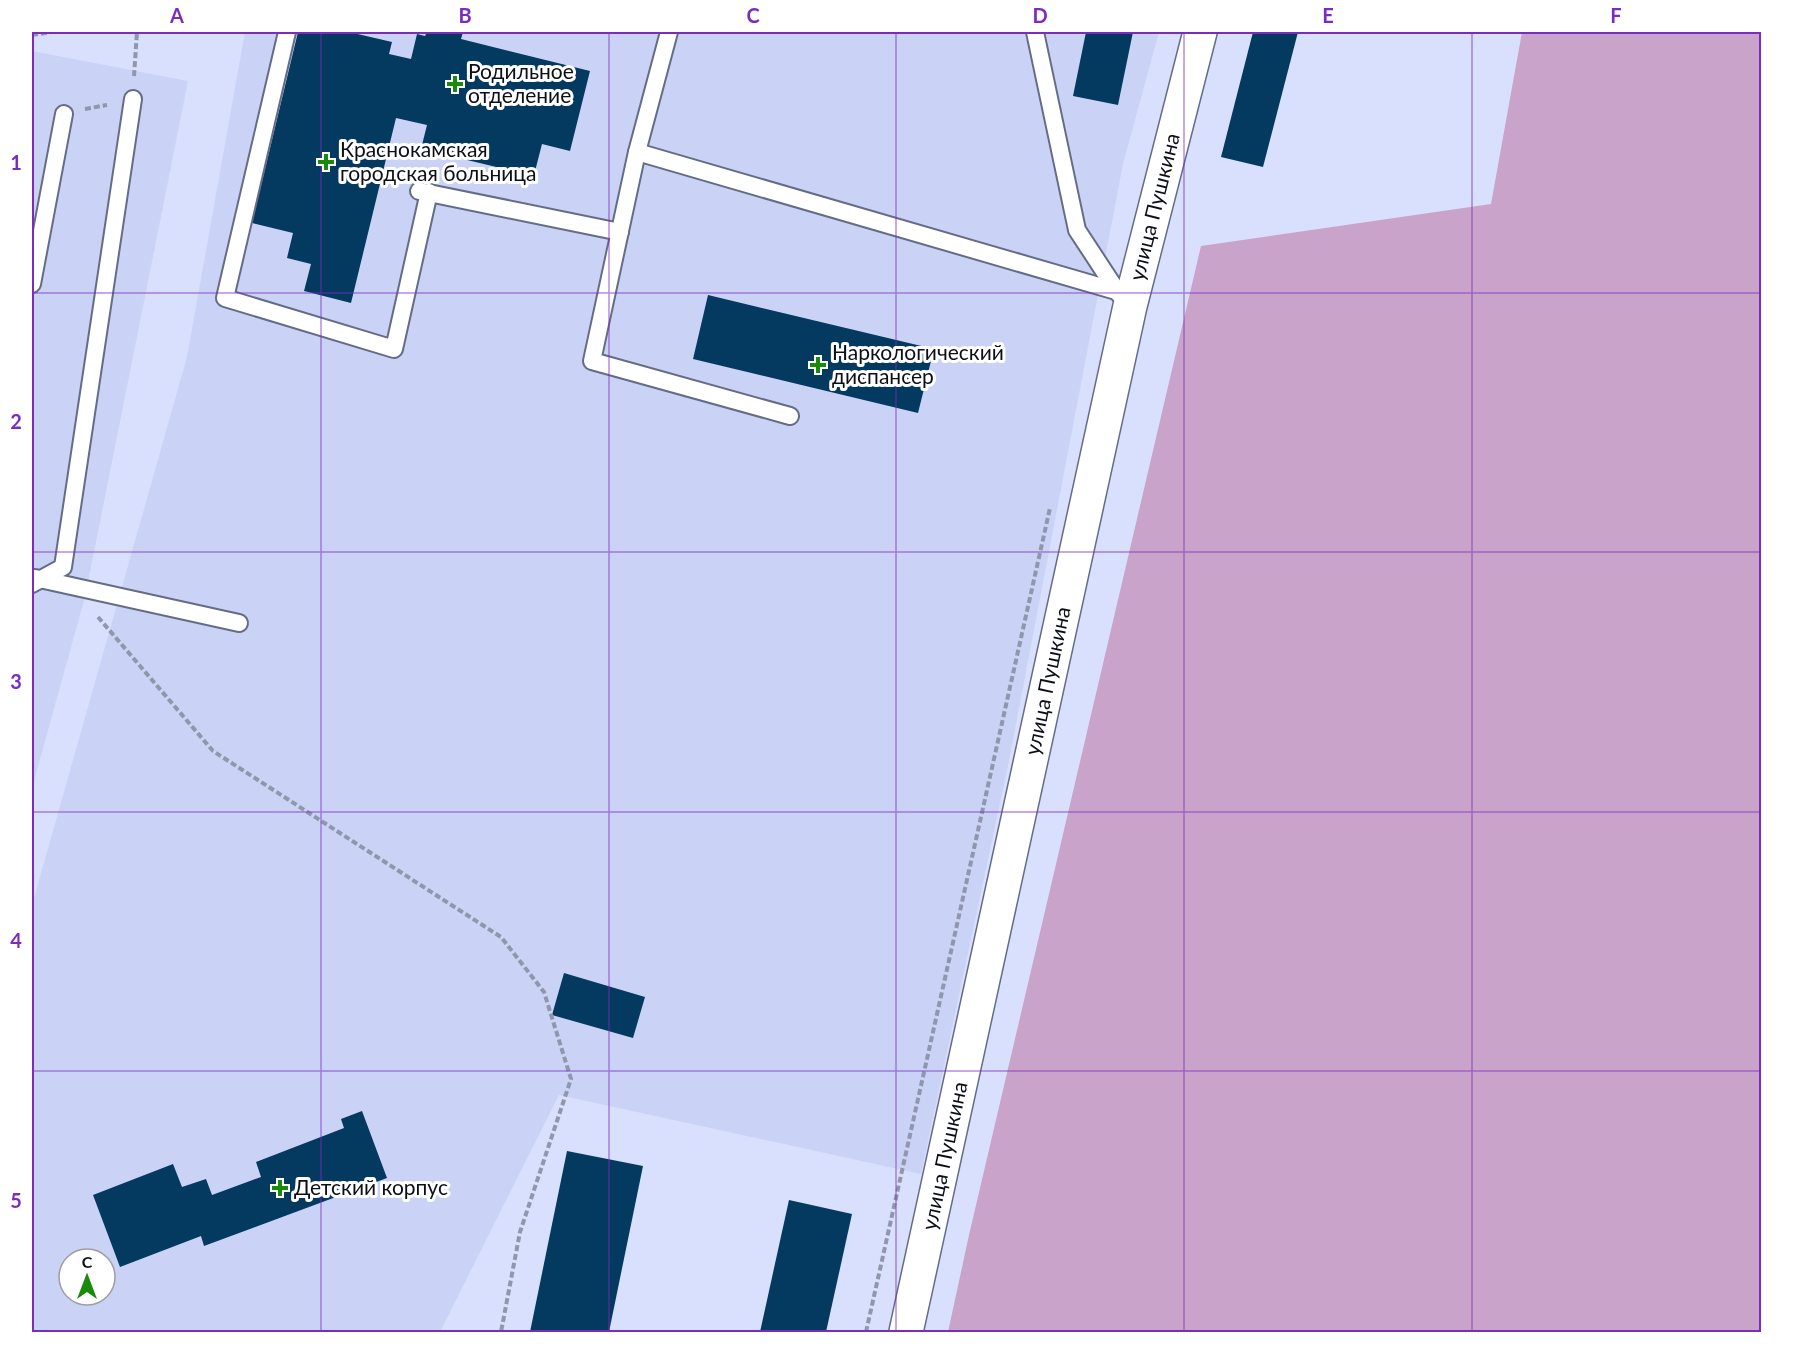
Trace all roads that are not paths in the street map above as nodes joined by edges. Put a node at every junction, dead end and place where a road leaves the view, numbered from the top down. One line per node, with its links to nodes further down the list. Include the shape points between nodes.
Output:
1 (287, 32): 8 (lane, via 225,298 394,349 423,191)
2 (669, 32): 7 (lane)
3 (1035, 32): 10 (lane, via 1077,230)
4 (1200, 32): 10 (street, улица Пушкина)
5 (133, 99): 12 (lane, via 63,567)
6 (64, 114): 9 (lane)
7 (637, 152): 8 (lane); 10 (lane)
8 (620, 232): 11 (lane, via 592,361)
9 (32, 284)
10 (1123, 298): 14 (street, улица Пушкина)
11 (790, 416)
12 (34, 580): 13 (lane)
13 (239, 623)
14 (906, 1332)

